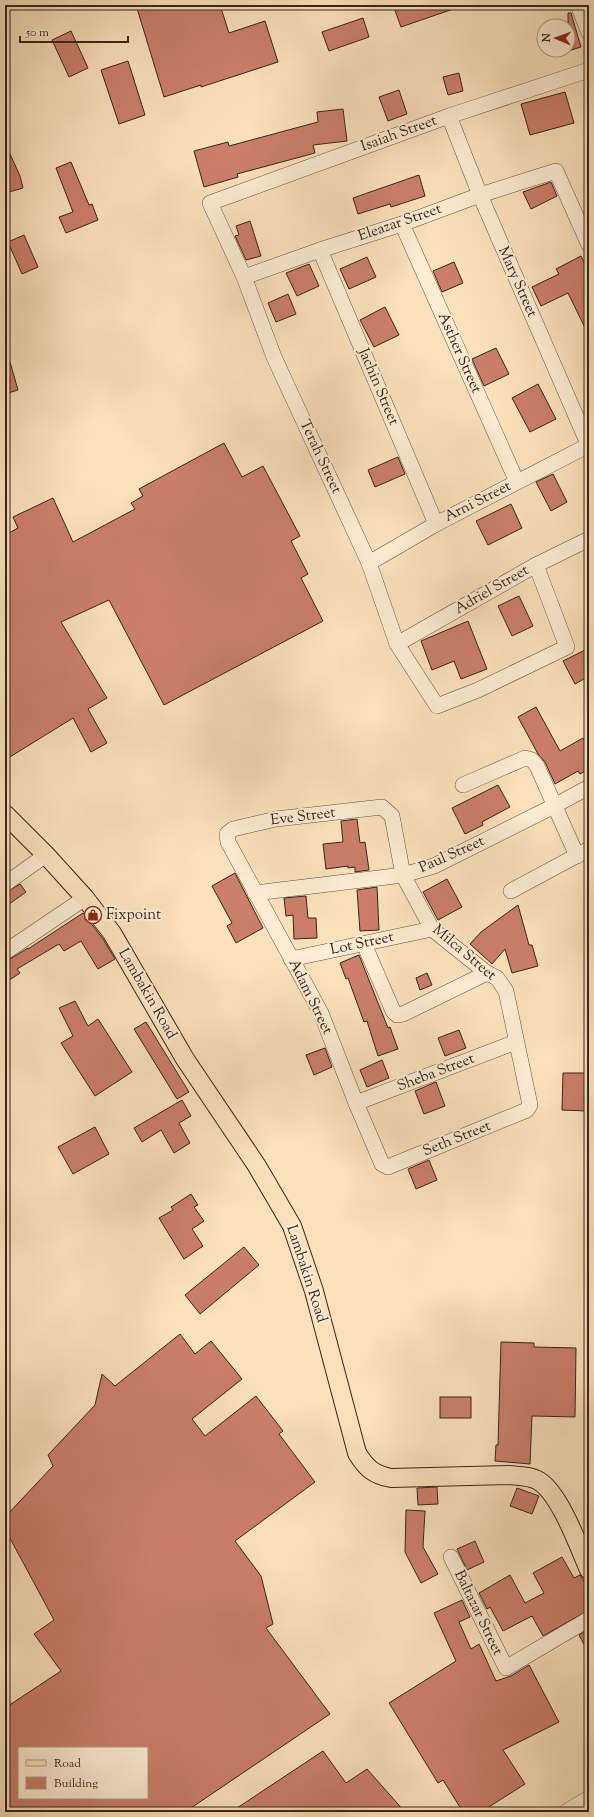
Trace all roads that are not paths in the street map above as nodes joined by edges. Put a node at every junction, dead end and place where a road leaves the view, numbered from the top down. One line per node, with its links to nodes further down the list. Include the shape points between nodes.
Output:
1 (578, 5): 2 (street)
2 (589, 33)
3 (589, 70): 4 (street, Isaiah Street)
4 (449, 116): 5 (street, Mary Street); 6 (street, Isaiah Street)
5 (480, 195): 7 (street, Eleazar Street); 8 (street, Eleazar Street, via 556,171); 11 (street, Mary Street)
6 (210, 203): 10 (street, Terah Street)
7 (402, 224): 9 (street, Eleazar Street); 12 (street, Asther Street)
8 (589, 245)
9 (320, 250): 10 (street, Eleazar Street); 13 (street, Jachin Street)
10 (244, 277): 15 (street, Terah Street, via 274,357)
11 (589, 445): 12 (street, Arni Street)
12 (517, 482): 13 (street, Arni Street)
13 (436, 524): 15 (street, Arni Street)
14 (589, 539): 16 (street, Adriel Street)
15 (369, 562): 17 (street, Terah Street)
16 (536, 565): 17 (street, Adriel Street); 17 (street, Terah Street, via 567,647 478,690 437,706)
17 (398, 644)
18 (463, 785): 20 (street, via 525,758 532,760 537,766)
19 (589, 787): 20 (street, Paul Street)
20 (554, 806): 24 (street); 26 (street, Paul Street, via 434,866)
21 (382, 807): 23 (street, Eve Street, via 276,819 233,829); 26 (street, Milca Street, via 392,816)
22 (5, 814): 25 (main road, Lambakin Road)
23 (228, 834): 29 (street, Adam Street, via 228,842)
24 (583, 853): 28 (street)
25 (46, 854): 27 (street); 30 (main road, Lambakin Road)
26 (403, 875): 29 (street, Paul Street); 31 (street, Milca Street)
27 (5, 884)
28 (511, 891)
29 (255, 893): 34 (street, Adam Street)
30 (85, 898): 33 (street); 41 (main road, Lambakin Road, via 112,933 185,1059 257,1166 292,1226 314,1291 357,1453 364,1464 371,1472 391,1478 509,1474 540,1481 557,1500)
31 (432, 929): 32 (street, Lot Street); 35 (street, Milca Street)
32 (364, 944): 34 (street, Lot Street); 35 (street, via 397,1015)
33 (5, 952)
34 (291, 959): 37 (street, Adam Street, via 321,1013)
35 (487, 973): 36 (street, Milca Street, via 496,978 506,991)
36 (516, 1042): 37 (street, Sheba Street); 38 (street, Milca Street)
37 (356, 1103): 39 (street, Adam Street)
38 (530, 1105): 39 (street, Seth Street, via 527,1110 388,1168)
39 (382, 1164)
40 (451, 1557): 42 (street, Baltazar Street, via 506,1668)
41 (589, 1570)
42 (589, 1619)
43 (589, 1798): 44 (street)
44 (566, 1812)

